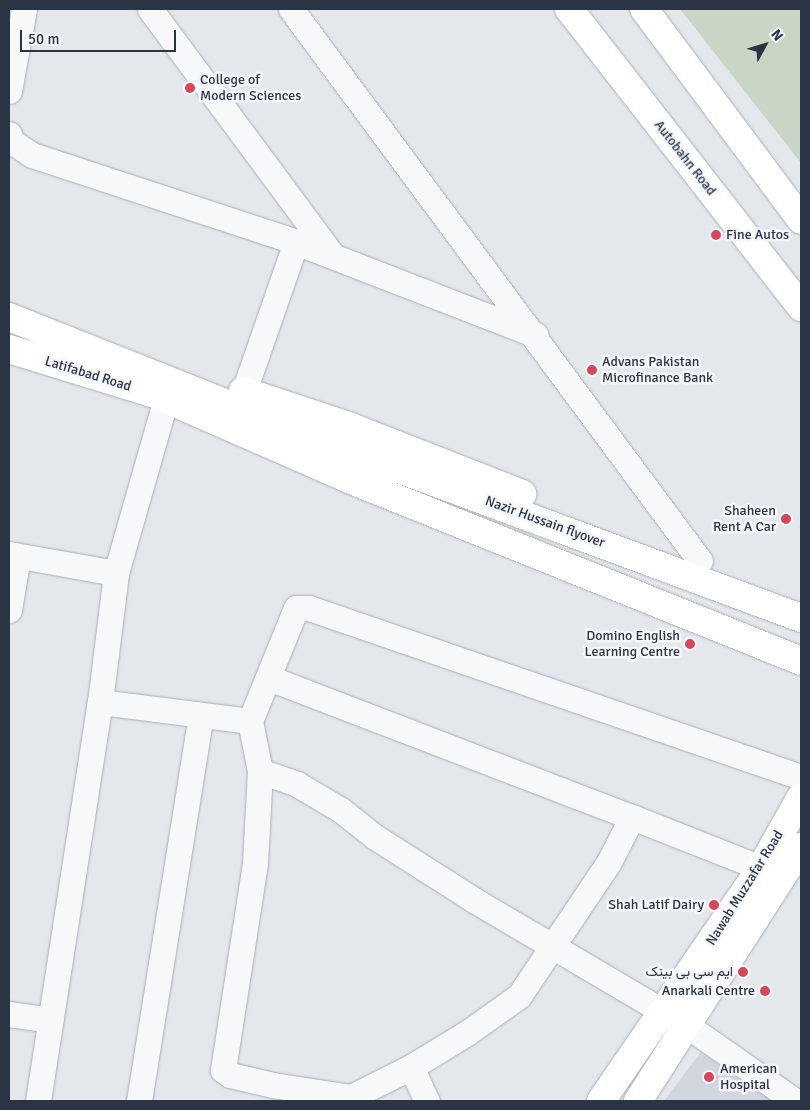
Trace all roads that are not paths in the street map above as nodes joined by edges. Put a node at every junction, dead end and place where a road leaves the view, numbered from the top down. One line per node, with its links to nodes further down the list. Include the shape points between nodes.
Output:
1 (24, 9): 7 (street)
2 (150, 9): 11 (street)
3 (291, 9): 14 (street)
4 (569, 9): 6 (main road, Autobahn Road)
5 (644, 9): 9 (main road)
6 (586, 20): 12 (main road, Autobahn Road)
7 (9, 91)
8 (9, 134): 10 (street, via 11,140 32,155)
9 (801, 220)
10 (296, 242): 11 (street); 16 (street)
11 (332, 255): 14 (street)
12 (801, 307)
13 (9, 316): 16 (main road); 18 (main road)
14 (536, 335): 20 (street)
15 (9, 349): 17 (main road, Latifabad Road)
16 (244, 391): 20 (main road, via 351,427)
17 (166, 399): 18 (main road); 21 (street); 25 (main road, via 351,480)
18 (288, 428): 24 (main road, Nazir Hussain flyover)
19 (13, 555): 21 (street); 23 (street)
20 (700, 561): 22 (main road)
21 (116, 573): 27 (street)
22 (801, 601)
23 (9, 610)
24 (801, 618)
25 (801, 660)
26 (268, 678): 29 (street); 31 (street, via 290,619 296,608 302,606); 33 (street)
27 (100, 702): 28 (street); 39 (street)
28 (201, 716): 29 (street); 43 (street)
29 (250, 721): 30 (street)
30 (260, 771): 36 (street, via 297,784 342,810 375,837); 41 (street, via 255,863 224,1070 230,1075 273,1085 351,1097)
31 (801, 777)
32 (801, 797): 35 (main road, Nawab Muzzafar Road)
33 (632, 817): 35 (street); 36 (street, via 609,862)
34 (801, 847): 40 (main road, Nawab Muzzafar Road)
35 (761, 868): 37 (main road, Nawab Muzzafar Road)
36 (551, 947): 37 (street); 41 (street, via 519,996)
37 (662, 1010): 40 (street); 45 (main road, Nawab Muzzafar Road)
38 (9, 1014): 39 (street)
39 (51, 1020): 42 (street)
40 (686, 1025): 46 (main road, Nawab Muzzafar Road); 47 (street)
41 (411, 1067): 44 (street)
42 (38, 1101)
43 (139, 1101)
44 (427, 1101)
45 (601, 1101)
46 (638, 1101)
47 (795, 1101)

